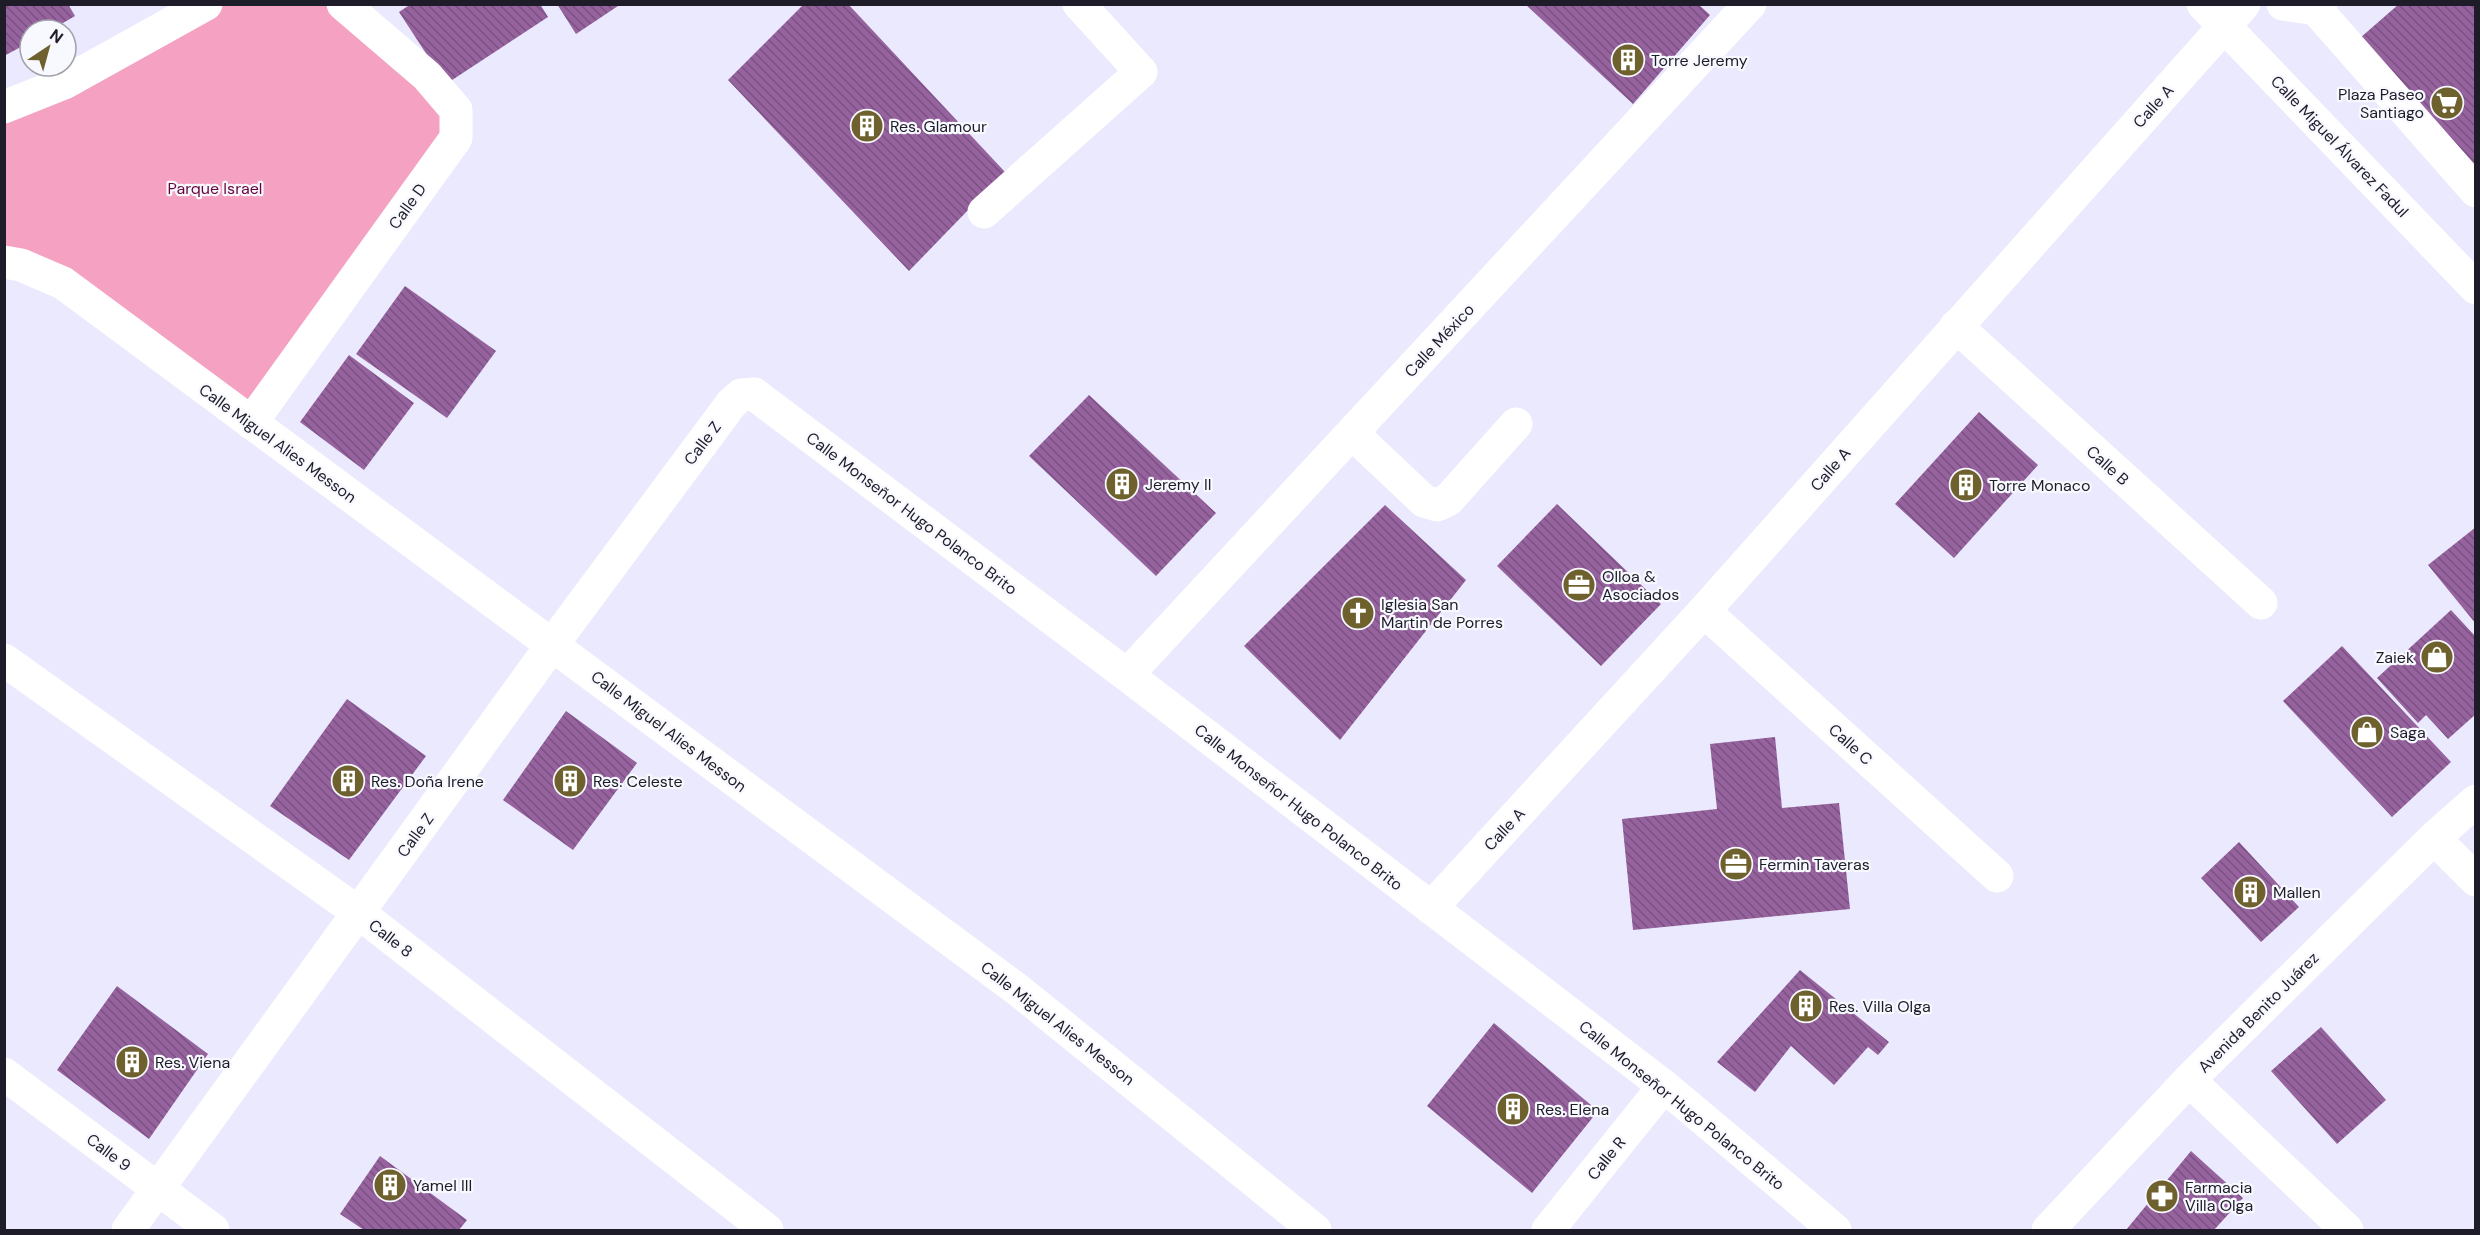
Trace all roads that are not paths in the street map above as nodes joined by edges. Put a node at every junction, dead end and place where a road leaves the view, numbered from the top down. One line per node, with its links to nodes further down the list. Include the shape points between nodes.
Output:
1 (206, 4): 8 (street, via 64,83)
2 (343, 4): 15 (street, Calle D, via 427,76 456,110 456,138)
3 (1079, 4): 10 (street, via 1141,72)
4 (1750, 4): 17 (street, Calle México)
5 (2283, 4): 6 (street)
6 (2318, 7): 9 (street)
7 (2224, 11): 12 (street, Calle Miguel Álvarez Fadul); 13 (street, Calle A)
8 (4, 107)
9 (2475, 191)
10 (984, 212)
11 (4, 262): 15 (street, Calle Miguel Alies Messon, via 63,283)
12 (2475, 288)
13 (1956, 326): 18 (street, Calle B); 19 (street, Calle A)
14 (754, 394): 20 (street, Calle Z, via 741,395 731,404); 22 (street, Calle Monseñor Hugo Polanco Brito)
15 (251, 423): 20 (street, Calle Miguel Alies Messon)
16 (1516, 424): 17 (street, via 1448,500 1437,505 1424,501)
17 (1352, 433): 22 (street, Calle México)
18 (2261, 603)
19 (1704, 611): 25 (street, Calle C); 27 (street, Calle A)
20 (552, 645): 28 (street, Calle Z); 36 (street, Calle Miguel Alies Messon, via 1018,990)
21 (4, 660): 28 (street, Calle 8)
22 (1127, 675): 27 (street, Calle Monseñor Hugo Polanco Brito)
23 (2475, 801): 24 (street, Avenida Benito Juárez)
24 (2434, 838): 26 (street); 30 (street, Avenida Benito Juárez)
25 (1997, 876)
26 (2475, 880)
27 (1431, 908): 31 (street, Calle Monseñor Hugo Polanco Brito)
28 (359, 913): 32 (street, Calle Z); 35 (street, Calle 8)
29 (4, 1074): 32 (street, Calle 9)
30 (2189, 1080): 39 (street, Avenida Benito Juárez); 40 (street)
31 (1664, 1086): 37 (street, Calle R); 38 (street, Calle Monseñor Hugo Polanco Brito)
32 (158, 1189): 33 (street, Calle Z); 34 (street, Calle 9)
33 (128, 1230)
34 (213, 1230)
35 (766, 1230)
36 (1315, 1230)
37 (1548, 1230)
38 (1835, 1230)
39 (2048, 1230)
40 (2348, 1230)

